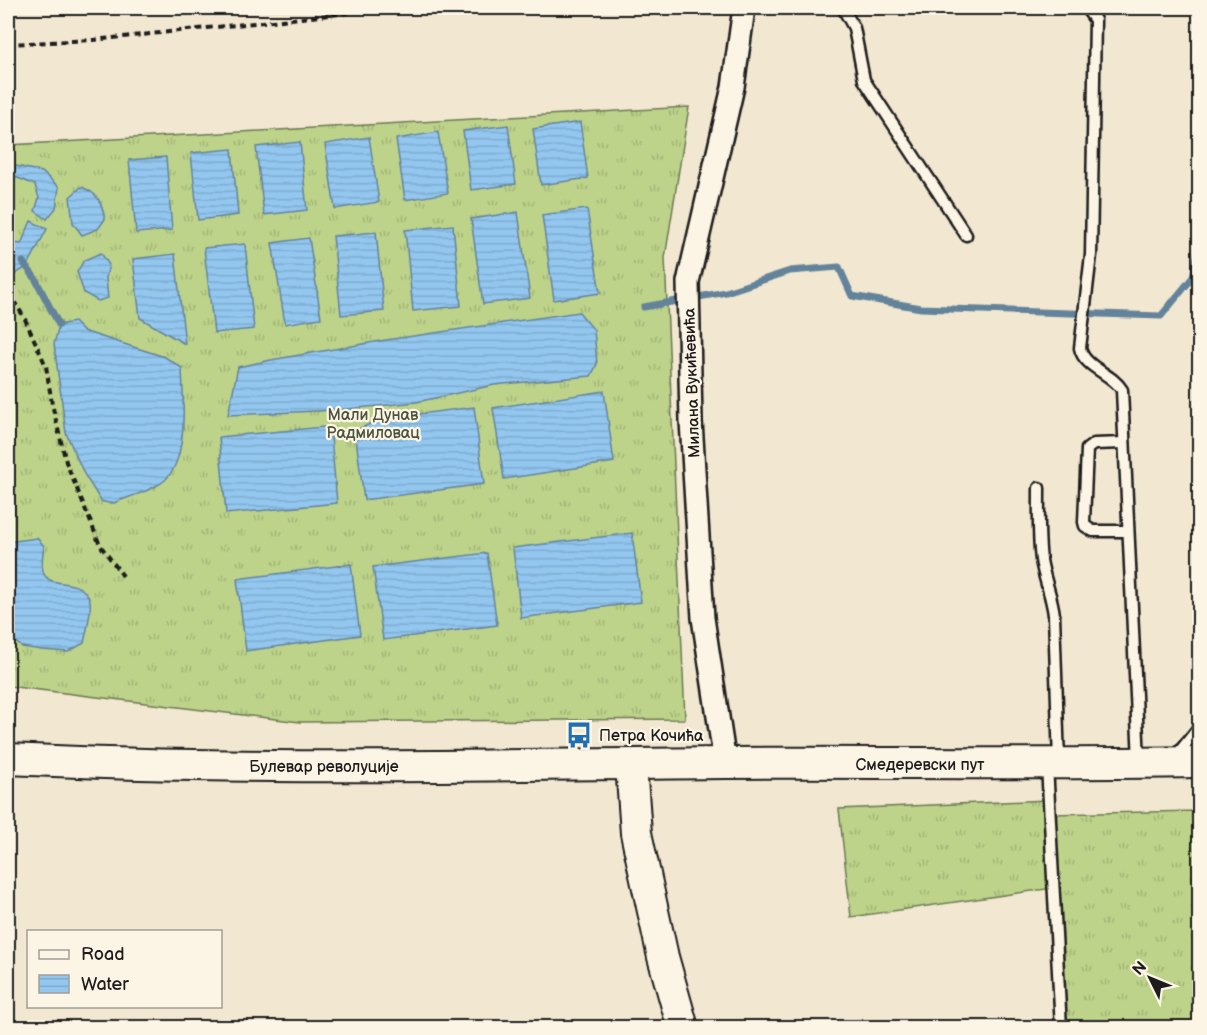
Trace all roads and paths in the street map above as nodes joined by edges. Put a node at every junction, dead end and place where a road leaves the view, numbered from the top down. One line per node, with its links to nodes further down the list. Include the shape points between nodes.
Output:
1 (358, 8): 5 (path, via 325,16 94,40)
2 (744, 8): 15 (street, Милана Вукићевића, via 734,87 688,282 691,421 704,618)
3 (843, 8): 6 (lane, via 854,28 864,80)
4 (1086, 8): 8 (lane, via 1095,20 1094,152 1091,255 1080,348 1084,358 1122,390)
5 (8, 44)
6 (966, 235)
7 (8, 292): 11 (path, via 46,366 66,462 100,544)
8 (1124, 443): 10 (lane); 10 (lane, via 1094,444 1087,449 1084,522 1093,531)
9 (1039, 488): 17 (lane, via 1038,532 1054,615)
10 (1127, 531): 16 (lane)
11 (123, 576)
12 (1200, 726): 14 (lane)
13 (8, 759): 18 (main road, Булевар револуције, via 245,766)
14 (1185, 762): 16 (main road, Смедеревски пут)
15 (725, 763): 17 (main road, Смедеревски пут); 18 (main road, Смедеревски пут)
16 (1139, 763): 17 (main road, Смедеревски пут)
17 (1053, 764): 20 (lane)
18 (635, 765): 19 (main road, via 636,833)
19 (683, 1028)
20 (1061, 1028)

